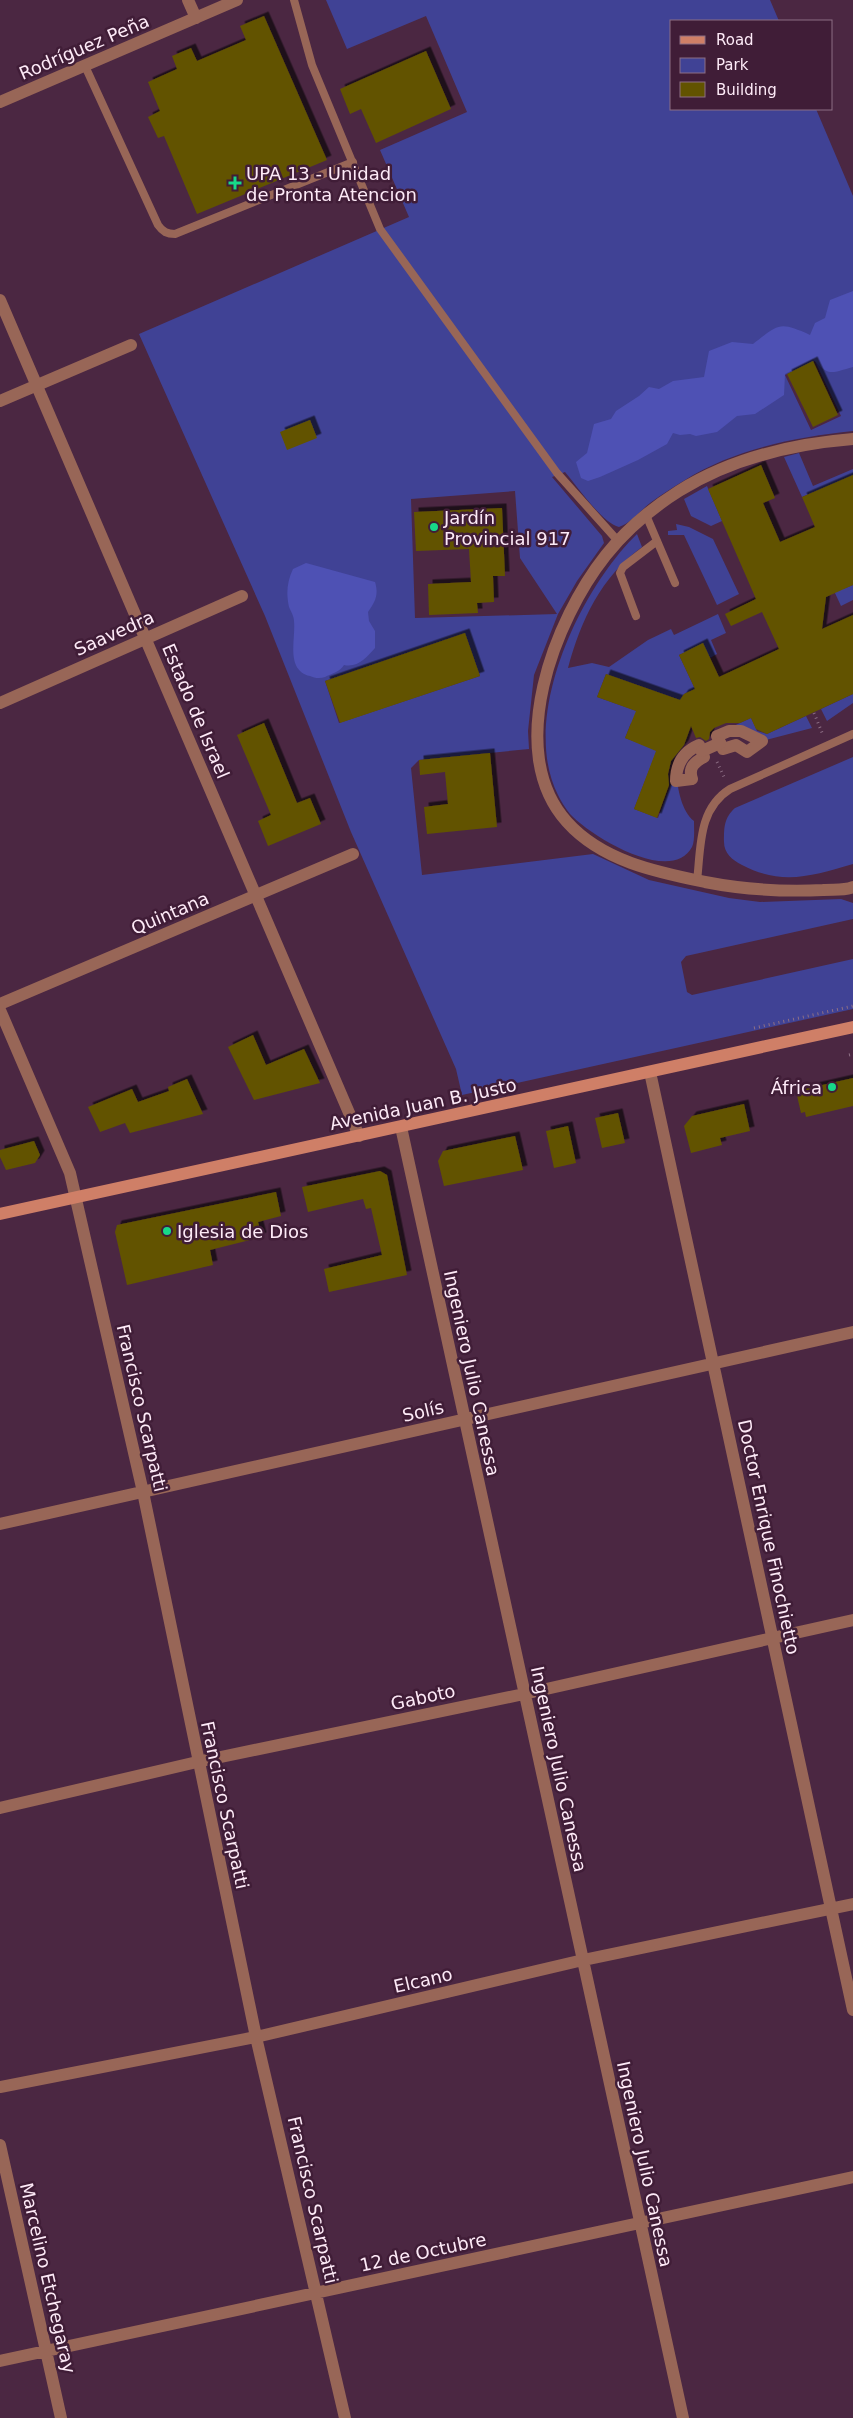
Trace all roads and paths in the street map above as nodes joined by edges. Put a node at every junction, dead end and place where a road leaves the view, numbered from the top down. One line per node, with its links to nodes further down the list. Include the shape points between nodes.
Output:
1 (188, 0): 4 (street)
2 (237, 0): 4 (street, Rodríguez Peña)
3 (294, 0): 7 (lane, via 312,65)
4 (196, 18): 5 (street, Rodríguez Peña)
5 (85, 66): 6 (street, Rodríguez Peña); 7 (lane, via 158,225 169,234)
6 (0, 102)
7 (353, 162): 14 (lane, via 380,229 557,473)
8 (0, 300): 10 (street, Estado de Israel)
9 (131, 345): 10 (street)
10 (37, 386): 11 (street); 19 (street, Estado de Israel)
11 (0, 401)
12 (853, 439): 13 (street, via 794,446 748,459 699,479)
13 (646, 515): 14 (street); 15 (lane)
14 (618, 541): 27 (street, via 582,591 551,661 537,735 539,766 553,803 567,822 586,838 618,858)
15 (657, 541): 16 (lane); 18 (lane, via 623,567 620,573)
16 (675, 583)
17 (242, 596): 19 (street, Saavedra)
18 (636, 616)
19 (146, 638): 20 (street, Saavedra); 29 (street, Estado de Israel)
20 (0, 703)
21 (814, 713): 22 (path)
22 (819, 724)
23 (853, 734): 27 (lane, via 730,789 717,798 704,822)
24 (754, 747): 25 (street, bridge, via 747,752 736,745 723,749 720,743 702,751 686,762)
25 (683, 780)
26 (353, 854): 29 (street, Quintana)
27 (697, 881): 28 (street, via 769,892)
28 (851, 889)
29 (257, 895): 30 (street, Quintana); 37 (street, Estado de Israel)
30 (0, 1004)
31 (853, 1006): 34 (path)
32 (0, 1010): 38 (street, Francisco Scarpatti, via 70,1173)
33 (853, 1027): 35 (main road, Avenida Juan B. Justo)
34 (754, 1028)
35 (650, 1072): 36 (main road, Avenida Juan B. Justo); 41 (street, Doctor Enrique Finochietto)
36 (401, 1127): 37 (main road, Avenida Juan B. Justo); 42 (street, Ingeniero Julio Canessa)
37 (359, 1136): 38 (main road, Avenida Juan B. Justo)
38 (76, 1198): 39 (main road, Avenida Juan B. Justo); 43 (street, Francisco Scarpatti)
39 (0, 1214)
40 (853, 1332): 41 (street, Solís)
41 (713, 1364): 42 (street, Solís); 46 (street, Doctor Enrique Finochietto)
42 (465, 1419): 43 (street, Solís); 47 (street, Ingeniero Julio Canessa)
43 (143, 1492): 44 (street, Solís); 48 (street, Francisco Scarpatti)
44 (0, 1524)
45 (853, 1620): 46 (street, Gaboto)
46 (772, 1638): 47 (street, Gaboto); 51 (street, Doctor Enrique Finochietto)
47 (524, 1694): 48 (street, Gaboto); 52 (street, Ingeniero Julio Canessa)
48 (197, 1762): 49 (street, Gaboto); 54 (street, Francisco Scarpatti)
49 (0, 1808)
50 (853, 1904): 51 (street, Elcano)
51 (831, 1908): 52 (street, Elcano); 53 (street, Doctor Enrique Finochietto)
52 (583, 1960): 54 (street, Elcano); 58 (street, Ingeniero Julio Canessa)
53 (853, 2010)
54 (256, 2037): 55 (street, Elcano); 59 (street, Francisco Scarpatti)
55 (0, 2087)
56 (0, 2145): 60 (street, Marcelino Etchegaray)
57 (853, 2177): 58 (street, 12 de Octubre)
58 (640, 2223): 59 (street, 12 de Octubre); 64 (street, Ingeniero Julio Canessa)
59 (317, 2292): 60 (street, 12 de Octubre); 63 (street, Francisco Scarpatti)
60 (46, 2351): 61 (street, 12 de Octubre); 62 (street, Marcelino Etchegaray)
61 (0, 2360)
62 (61, 2418)
63 (345, 2418)
64 (683, 2418)

